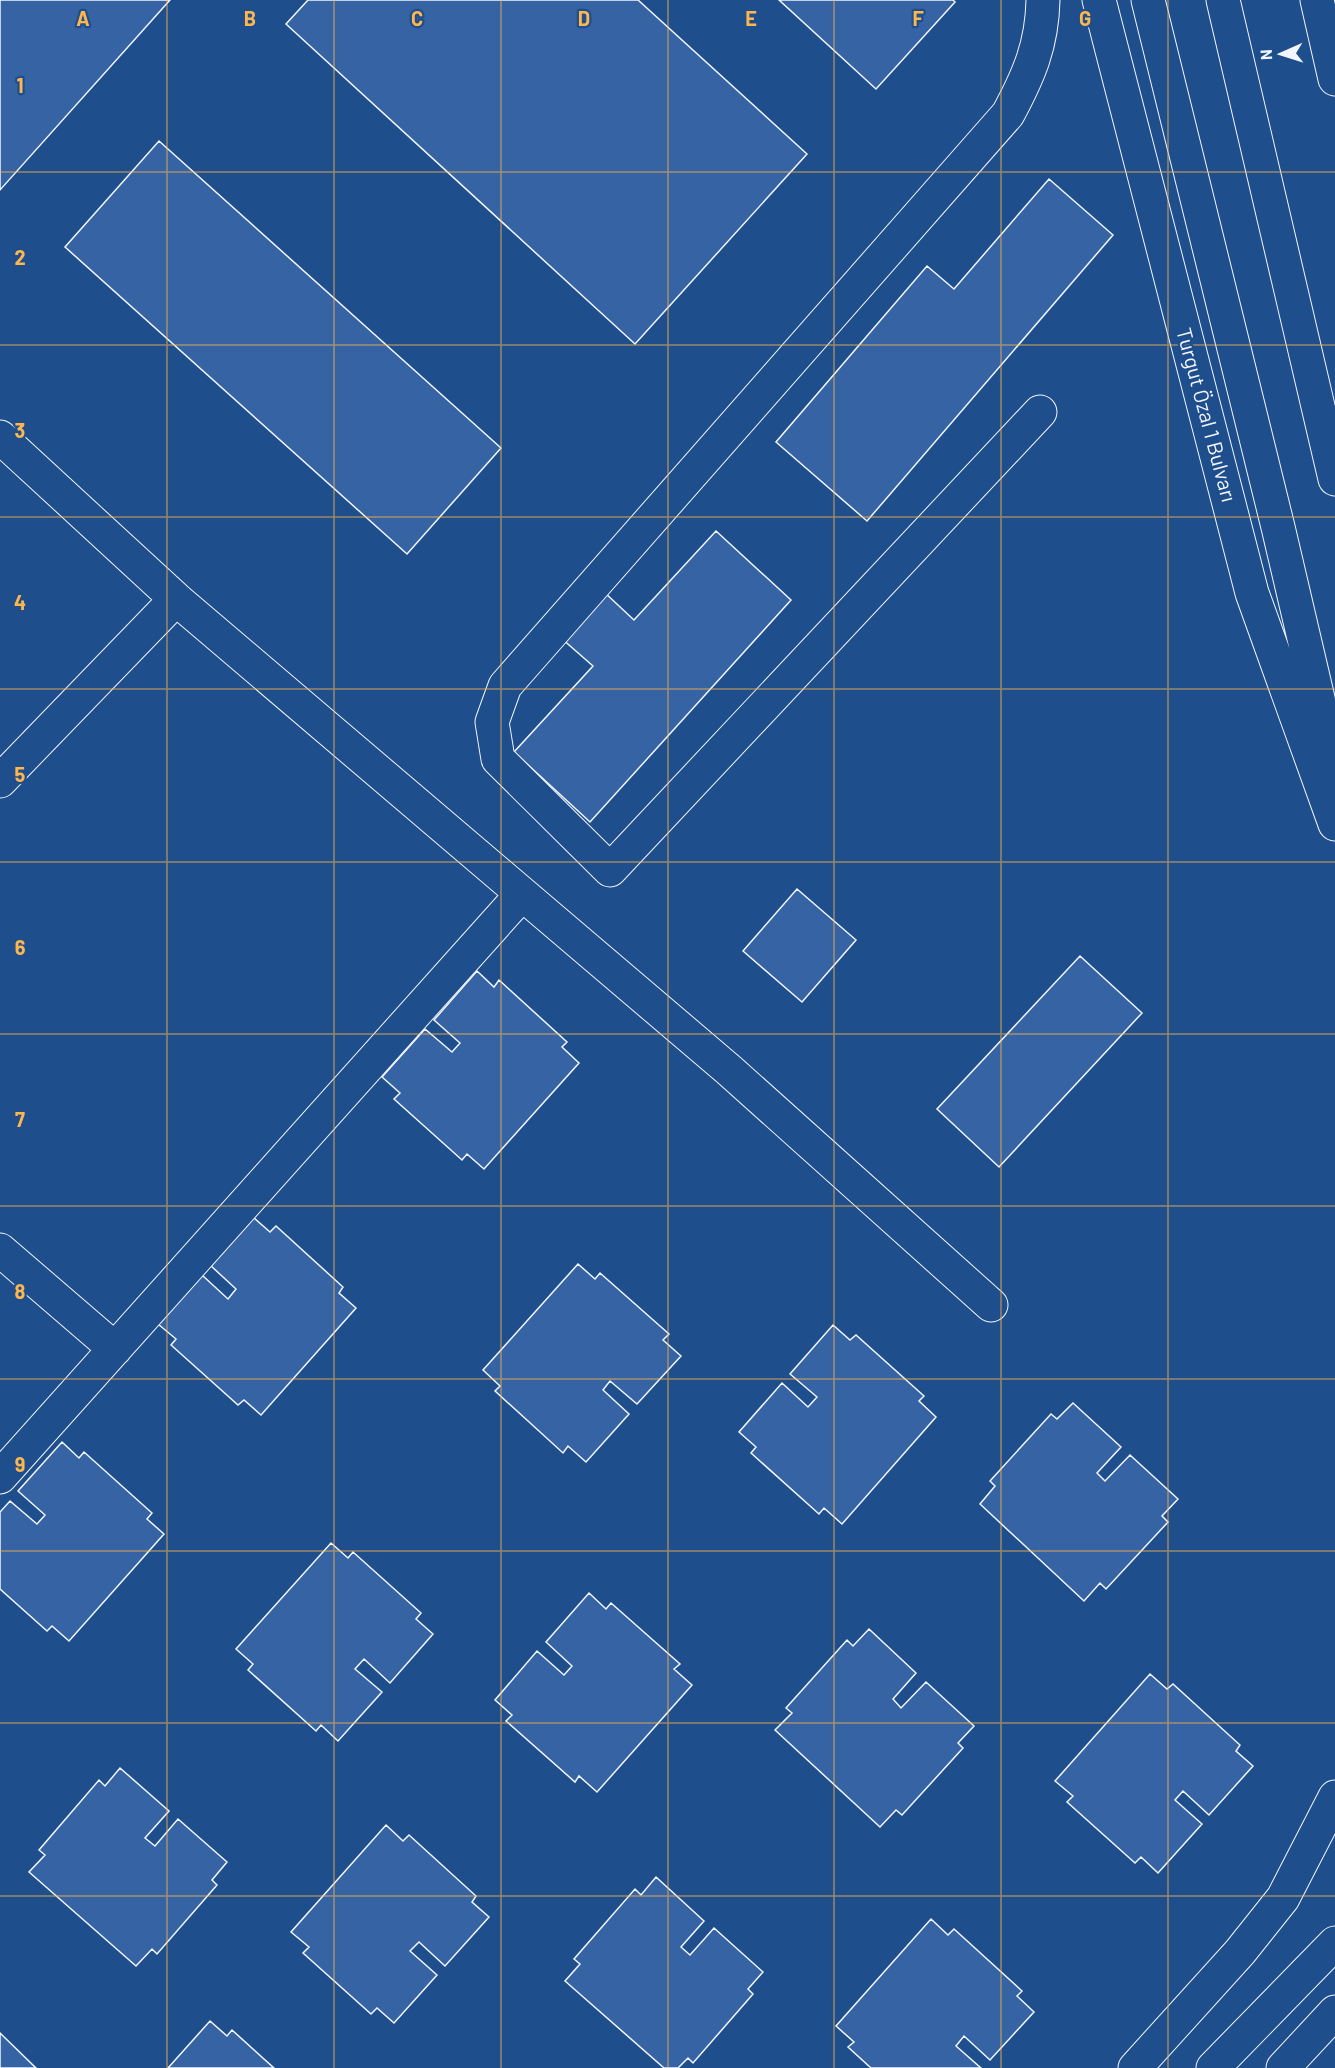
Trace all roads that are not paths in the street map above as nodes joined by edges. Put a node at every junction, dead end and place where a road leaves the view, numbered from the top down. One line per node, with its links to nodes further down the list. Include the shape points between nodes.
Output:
1 (1043, 0): 7 (main road, via 1042,26 1031,71 1008,114 505,686 492,722 498,759 610,870)
2 (1099, 0): 13 (main road, Turgut Özal 1 Bulvarı, via 1252,593)
3 (1148, 0): 11 (main road, Turgut Özal 1 Bulvarı)
4 (1223, 0): 9 (main road)
5 (1317, 0): 6 (main road)
6 (1335, 79)
7 (1040, 412)
8 (0, 437): 10 (main road)
9 (1335, 479)
10 (176, 599): 12 (main road); 14 (main road)
11 (1335, 771)
12 (0, 781)
13 (1335, 824)
14 (522, 894): 16 (main road, via 729,1070); 17 (main road)
15 (0, 1250): 17 (main road)
16 (991, 1305)
17 (115, 1349): 18 (main road)
18 (0, 1477)
19 (1335, 1797): 22 (main road, via 1283,1898 1240,1952)
20 (1335, 1943): 23 (main road)
21 (1335, 2012): 24 (main road)
22 (1134, 2068)
23 (1213, 2068)
24 (1282, 2068)

